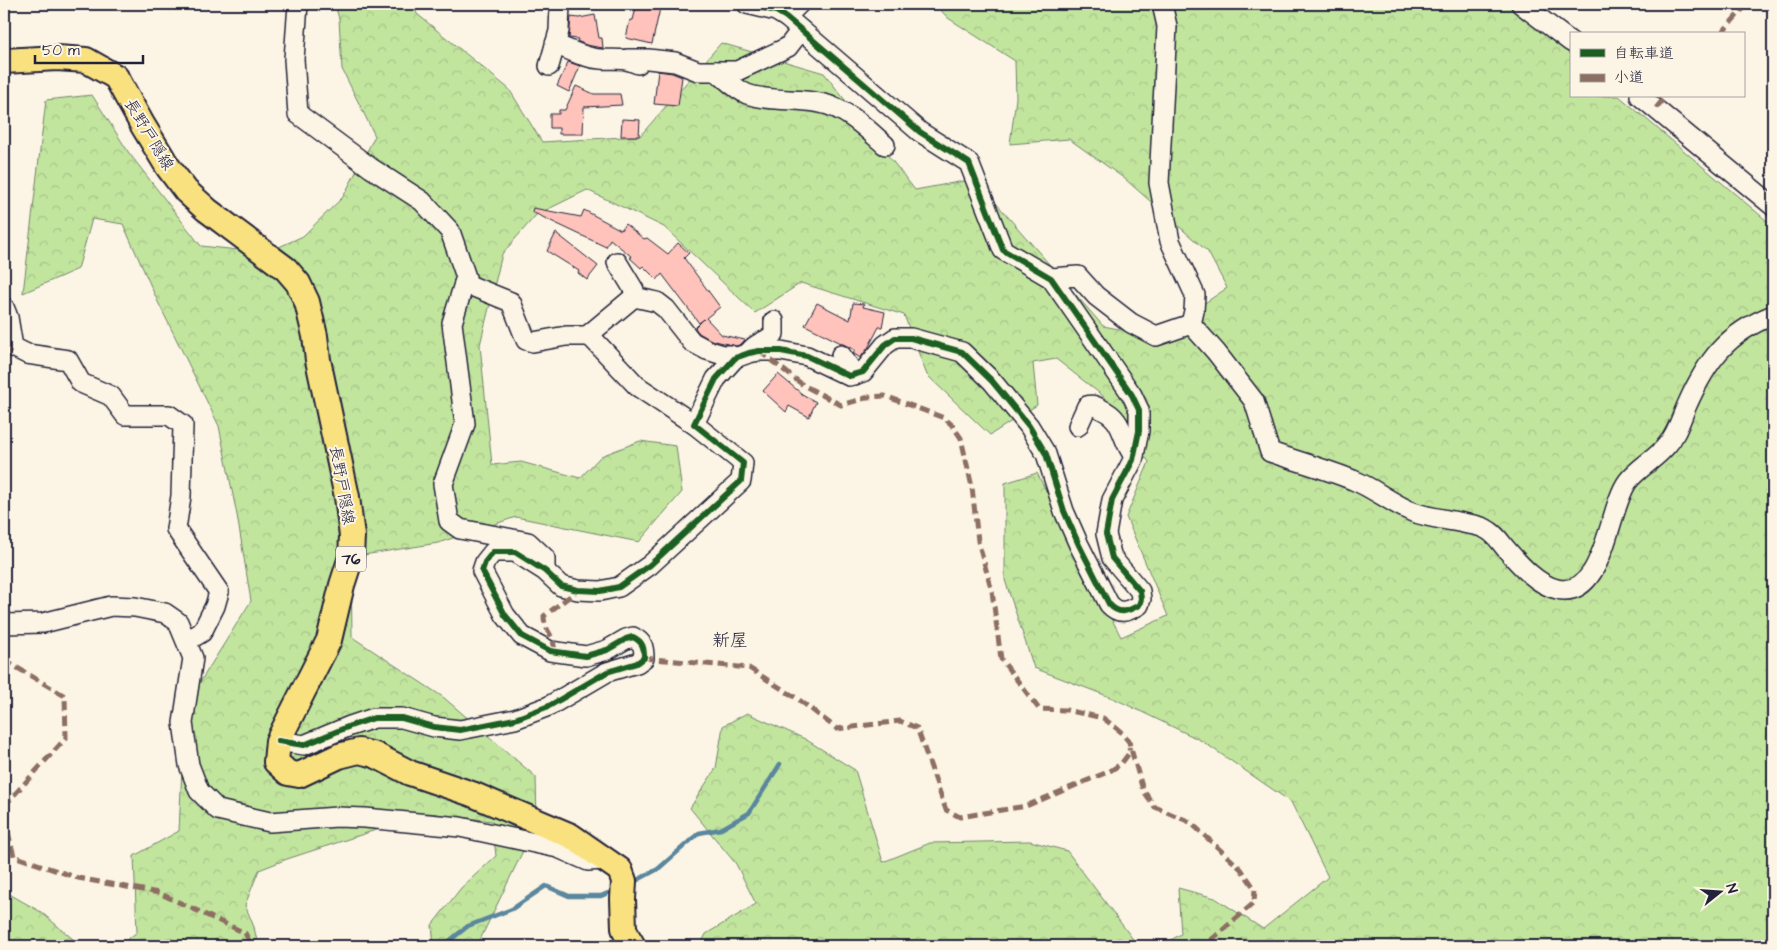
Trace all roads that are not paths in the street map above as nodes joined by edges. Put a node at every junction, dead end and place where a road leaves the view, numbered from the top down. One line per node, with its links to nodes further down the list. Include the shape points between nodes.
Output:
1 (298, 4): 20 (street, via 294,59 298,114 422,201 450,231 466,277)
2 (560, 4): 9 (street)
3 (747, 4): 6 (street, via 776,11)
4 (1162, 4): 25 (street, via 1167,26 1159,183 1170,241 1195,295)
5 (1520, 4): 8 (street)
6 (793, 10): 7 (street)
7 (801, 30): 14 (street, via 788,46 737,71); 19 (street, via 920,132 968,162 1003,250)
8 (1570, 41)
9 (556, 44): 10 (street, via 599,59); 12 (street)
10 (627, 59): 13 (street); 14 (street, via 676,62 698,71)
11 (4, 61): 36 (main road, 長野戸隠線 / 76, via 86,60 116,77 186,191 206,210 286,269 298,283 307,302 347,497 351,557 329,640)
12 (549, 66)
13 (647, 69)
14 (716, 71): 16 (street, via 746,94 821,103 842,111)
15 (1642, 98): 17 (street)
16 (885, 145)
17 (1773, 206)
18 (617, 262): 21 (street, via 634,290)
19 (1051, 278): 25 (street, via 1078,276 1096,296 1131,324 1156,336); 32 (street, via 1139,410 1140,431)
20 (464, 283): 26 (street, via 511,302 526,340 534,342); 33 (street, via 452,322 465,424 444,484 449,521 460,528 528,542 545,558)
21 (634, 297): 26 (street); 27 (street, via 656,302 666,309 692,342 723,355)
22 (4, 307): 35 (street, via 13,347 27,354 68,360 81,383 111,396 125,414 170,415 182,425 181,496 176,529 219,592 202,632)
23 (1773, 315): 25 (street, via 1748,326 1712,357 1668,445 1628,481 1618,500 1597,565 1583,583 1559,590 1545,586 1485,527 1414,512 1354,480 1270,452 1254,401)
24 (774, 321): 27 (street, via 774,334)
25 (1191, 324)
26 (587, 336): 30 (street, via 637,386)
27 (742, 355): 29 (street, via 781,351 807,356 849,376); 30 (street, via 716,379)
28 (842, 355): 29 (street)
29 (855, 375): 32 (street, via 863,372 895,338 911,338 962,352 992,381 1029,426 1046,454 1064,511 1079,545 1109,604 1121,612 1139,606 1140,591 1112,558 1106,534 1112,500)
30 (694, 424): 33 (street, via 743,463 741,481 650,565 619,587 600,591 578,590 561,586)
31 (1078, 426): 32 (street, via 1087,406 1093,404 1109,412 1118,422 1128,450)
32 (1134, 456)
33 (546, 571): 36 (street, via 516,552 493,552 485,562 482,571 505,615 522,636 550,651 586,656 608,650 633,637 644,646 644,658 607,672 549,706 515,719 460,730 434,728 402,718 374,718 304,746)
34 (4, 624): 35 (street, via 43,623 111,606 135,607 165,613 178,622)
35 (187, 641): 37 (street, via 193,658 183,723 189,765 199,791 218,810 270,822 337,817 460,827 558,848 588,861)
36 (278, 741): 37 (main road, 長野戸隠線 / 76, via 276,762 288,773 299,775 338,756 359,751 375,755 410,773 472,794 571,836)
37 (603, 860): 38 (main road, 長野戸隠線 / 76, via 620,870 624,880 624,928)
38 (633, 946)

